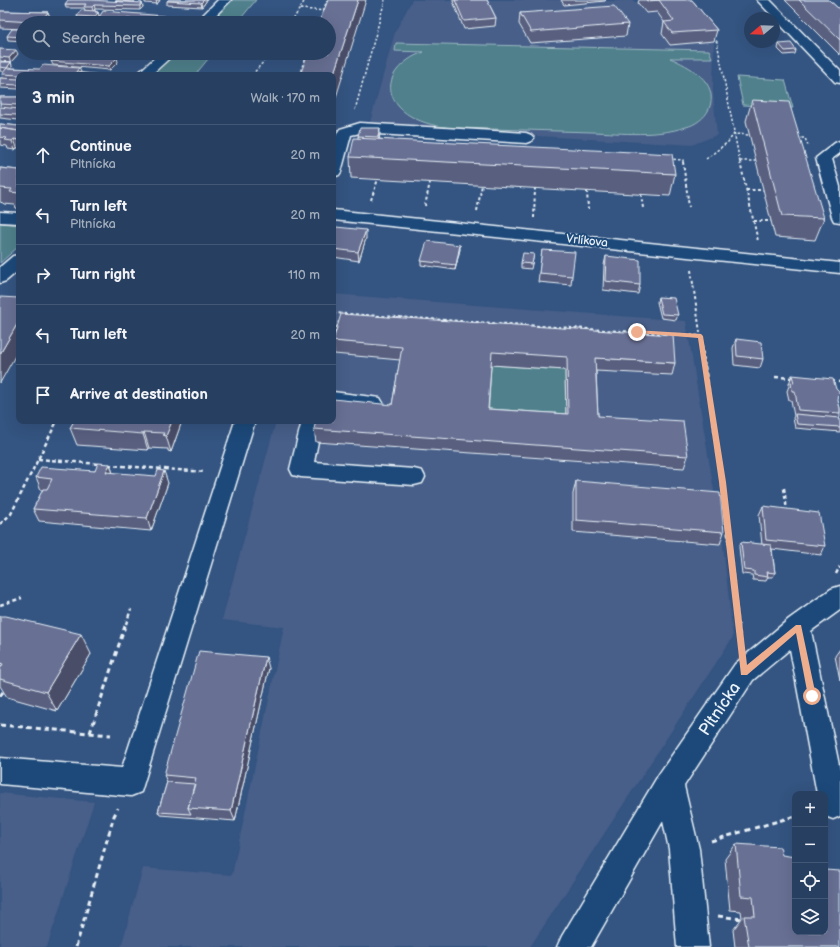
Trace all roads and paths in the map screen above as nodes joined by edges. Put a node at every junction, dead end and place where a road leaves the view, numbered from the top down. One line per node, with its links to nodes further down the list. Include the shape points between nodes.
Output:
1 (225, 0): 9 (street)
2 (305, 0): 6 (path)
3 (327, 0): 7 (path)
4 (385, 0): 21 (path, via 351,124)
5 (763, 0): 20 (street)
6 (300, 9): 7 (path); 10 (path)
7 (323, 11): 8 (path); 11 (path)
8 (328, 11)
9 (209, 16)
10 (296, 16)
11 (321, 16)
12 (712, 36): 22 (path, via 717,42)
13 (160, 60): 18 (street)
14 (265, 60): 19 (path)
15 (305, 60): 16 (path)
16 (301, 70): 17 (path)
17 (307, 70)
18 (146, 72)
19 (255, 72)
20 (840, 79)
21 (353, 129): 24 (street); 30 (street, via 345,132)
22 (734, 134): 23 (path); 29 (path); 31 (path)
23 (750, 134)
24 (526, 138)
25 (793, 138): 27 (path, via 805,138)
26 (840, 146): 49 (street, via 824,158)
27 (809, 151)
28 (667, 159): 43 (path, via 683,160)
29 (706, 159)
30 (336, 161)
31 (740, 161): 32 (path); 37 (path)
32 (757, 161)
33 (378, 179): 41 (path)
34 (430, 182): 42 (path)
35 (482, 185): 46 (path)
36 (535, 188): 51 (path)
37 (746, 190): 38 (path); 52 (path)
38 (763, 190)
39 (587, 191): 45 (path)
40 (641, 194): 44 (path)
41 (371, 201)
42 (425, 206)
43 (689, 206)
44 (643, 208)
45 (588, 209)
46 (477, 212)
47 (336, 215): 56 (street, Vrlíkova)
48 (0, 217): 50 (street)
49 (840, 217)
50 (16, 218)
51 (534, 219)
52 (754, 221): 53 (path); 54 (path)
53 (771, 221)
54 (758, 242)
55 (16, 263): 58 (street)
56 (840, 268)
57 (691, 269): 62 (path)
58 (0, 277)
59 (336, 312): 60 (path)
60 (342, 313): 61 (path); 62 (path)
61 (336, 330)
62 (701, 336): 83 (path, via 722,482)
63 (776, 377): 64 (path)
64 (797, 379)
65 (826, 381): 66 (path)
66 (840, 382)
67 (336, 399): 68 (street)
68 (373, 402)
69 (56, 424): 72 (path)
70 (245, 424): 73 (street)
71 (311, 424): 74 (street, via 301,469)
72 (38, 459): 73 (path); 77 (path, via 11,514)
73 (229, 474): 90 (street)
74 (414, 477)
75 (784, 488): 76 (path)
76 (788, 518)
77 (0, 524)
78 (840, 596): 82 (street, Pltnícka)
79 (22, 598): 80 (path)
80 (0, 605)
81 (132, 609): 87 (path)
82 (798, 627): 83 (street, Pltnícka); 92 (street)
83 (744, 672): 91 (street, Pltnícka)
84 (6, 686): 85 (path)
85 (0, 696)
86 (0, 725): 87 (path)
87 (90, 733): 88 (path)
88 (111, 735)
89 (0, 771): 90 (street)
90 (131, 782): 95 (path, via 114,816)
91 (669, 784): 94 (street); 96 (street, Pltnícka)
92 (833, 805)
93 (792, 817): 94 (path)
94 (684, 849): 97 (street)
95 (76, 947)
96 (573, 947)
97 (694, 947)

